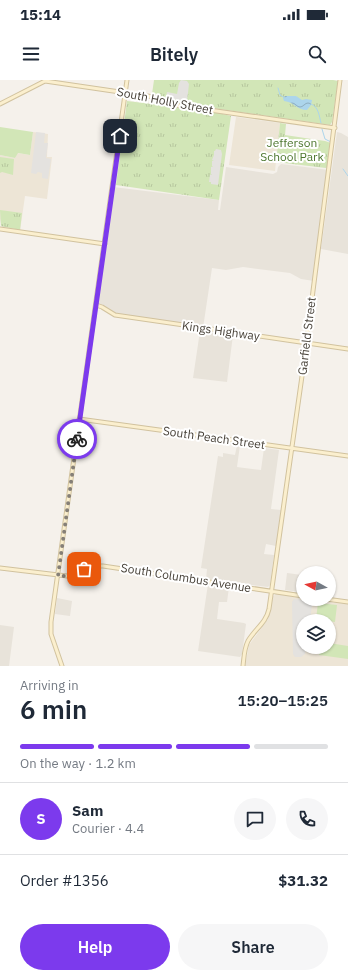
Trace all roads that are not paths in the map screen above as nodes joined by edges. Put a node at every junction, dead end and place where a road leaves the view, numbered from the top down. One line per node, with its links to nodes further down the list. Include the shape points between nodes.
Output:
1 (127, 80): 4 (main road)
2 (340, 80): 6 (main road, Garfield Street)
3 (43, 81): 4 (main road, South Holly Street); 5 (main road, South Holly Street)
4 (125, 93): 6 (main road, South Holly Street, via 154,97 173,105); 8 (main road)
5 (0, 104)
6 (335, 128): 10 (main road, Garfield Street)
7 (0, 229): 8 (main road)
8 (105, 244): 9 (main road)
9 (96, 305): 10 (main road, Kings Highway, via 115,315); 12 (main road)
10 (306, 343): 11 (main road, Kings Highway); 13 (main road, Garfield Street)
11 (348, 349)
12 (79, 419): 13 (main road, South Peach Street); 16 (main road)
13 (292, 448): 14 (main road, South Peach Street); 17 (main road, Garfield Street)
14 (348, 456)
15 (0, 568): 16 (main road, South Columbus Avenue)
16 (58, 576): 17 (main road, South Columbus Avenue, via 71,576 98,566); 21 (main road, via 51,629)
17 (271, 591): 18 (main road, South Columbus Avenue); 22 (main road, Garfield Street, via 266,617 248,643)
18 (296, 595)
19 (336, 600): 20 (main road)
20 (348, 602)
21 (62, 666)
22 (243, 666)

